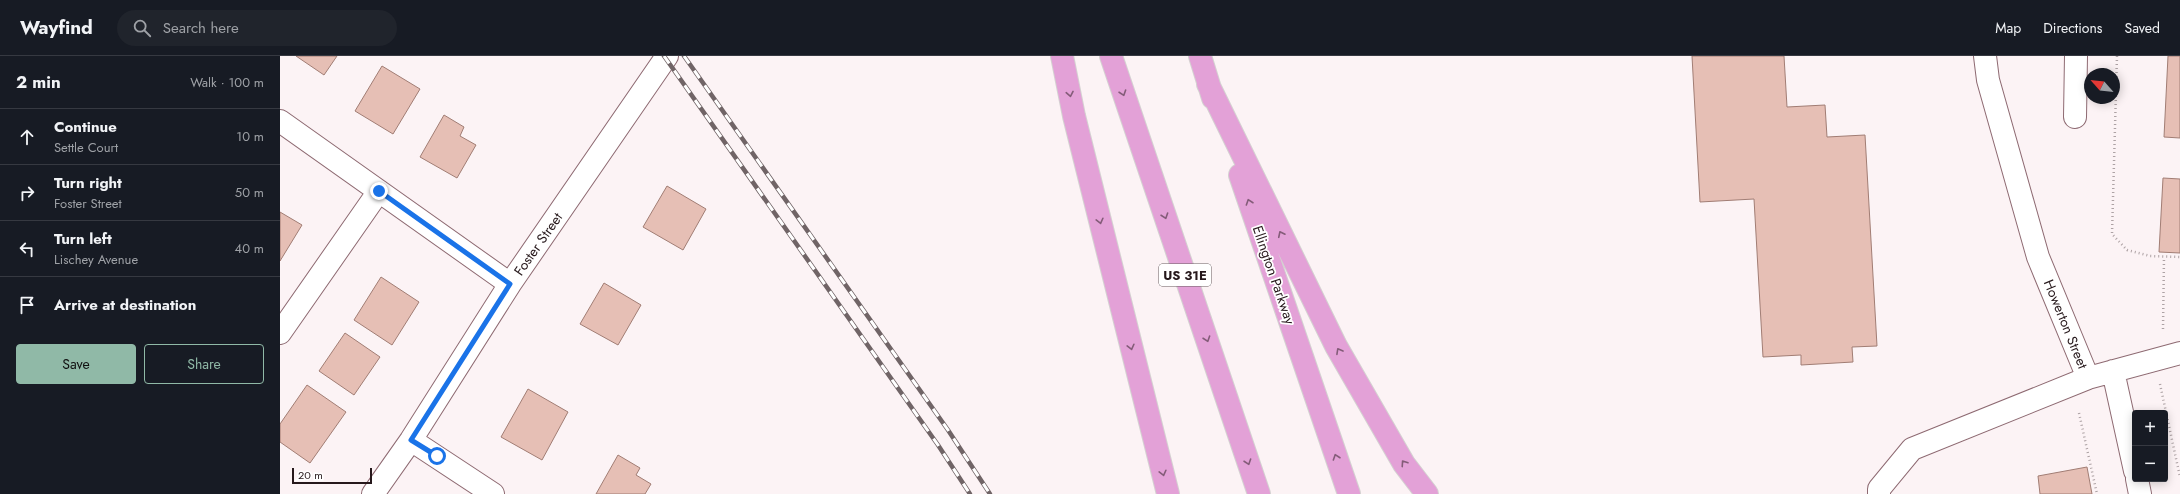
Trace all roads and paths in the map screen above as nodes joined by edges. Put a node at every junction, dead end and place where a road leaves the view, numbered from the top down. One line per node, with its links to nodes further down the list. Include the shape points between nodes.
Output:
1 (667, 56): 14 (street, Foster Street)
2 (1062, 56): 28 (highway, one-way to 28, via 1074,116)
3 (1111, 56): 29 (highway, US 31E, one-way to 29)
4 (1200, 56): 8 (highway, Ellington Parkway)
5 (1985, 56): 19 (street, Howerton Street, via 1988,80 2038,257)
6 (2076, 56): 9 (street)
7 (2117, 56): 12 (path, via 2112,234 2127,250)
8 (1208, 84): 30 (highway, Ellington Parkway, one-way to 8); 31 (highway, one-way to 8, via 1404,464 1336,346)
9 (2075, 117)
10 (280, 121): 11 (street)
11 (379, 191): 14 (street); 16 (street)
12 (2164, 257): 13 (path); 15 (path)
13 (2180, 257)
14 (510, 284): 22 (street, Foster Street)
15 (2163, 329)
16 (280, 333)
17 (2180, 353): 18 (street)
18 (2113, 371): 19 (street); 23 (street)
19 (2088, 378): 32 (street, Howerton Street, via 1912,449 1879,490)
20 (2160, 384): 24 (path)
21 (2079, 413): 33 (path)
22 (411, 440): 26 (street, Foster Street); 27 (street)
23 (2132, 457)
24 (2180, 477)
25 (2138, 482): 34 (street)
26 (373, 494)
27 (493, 494)
28 (1168, 494)
29 (1259, 494)
30 (1349, 494)
31 (1427, 494)
32 (1880, 494)
33 (2097, 494)
34 (2140, 494)

